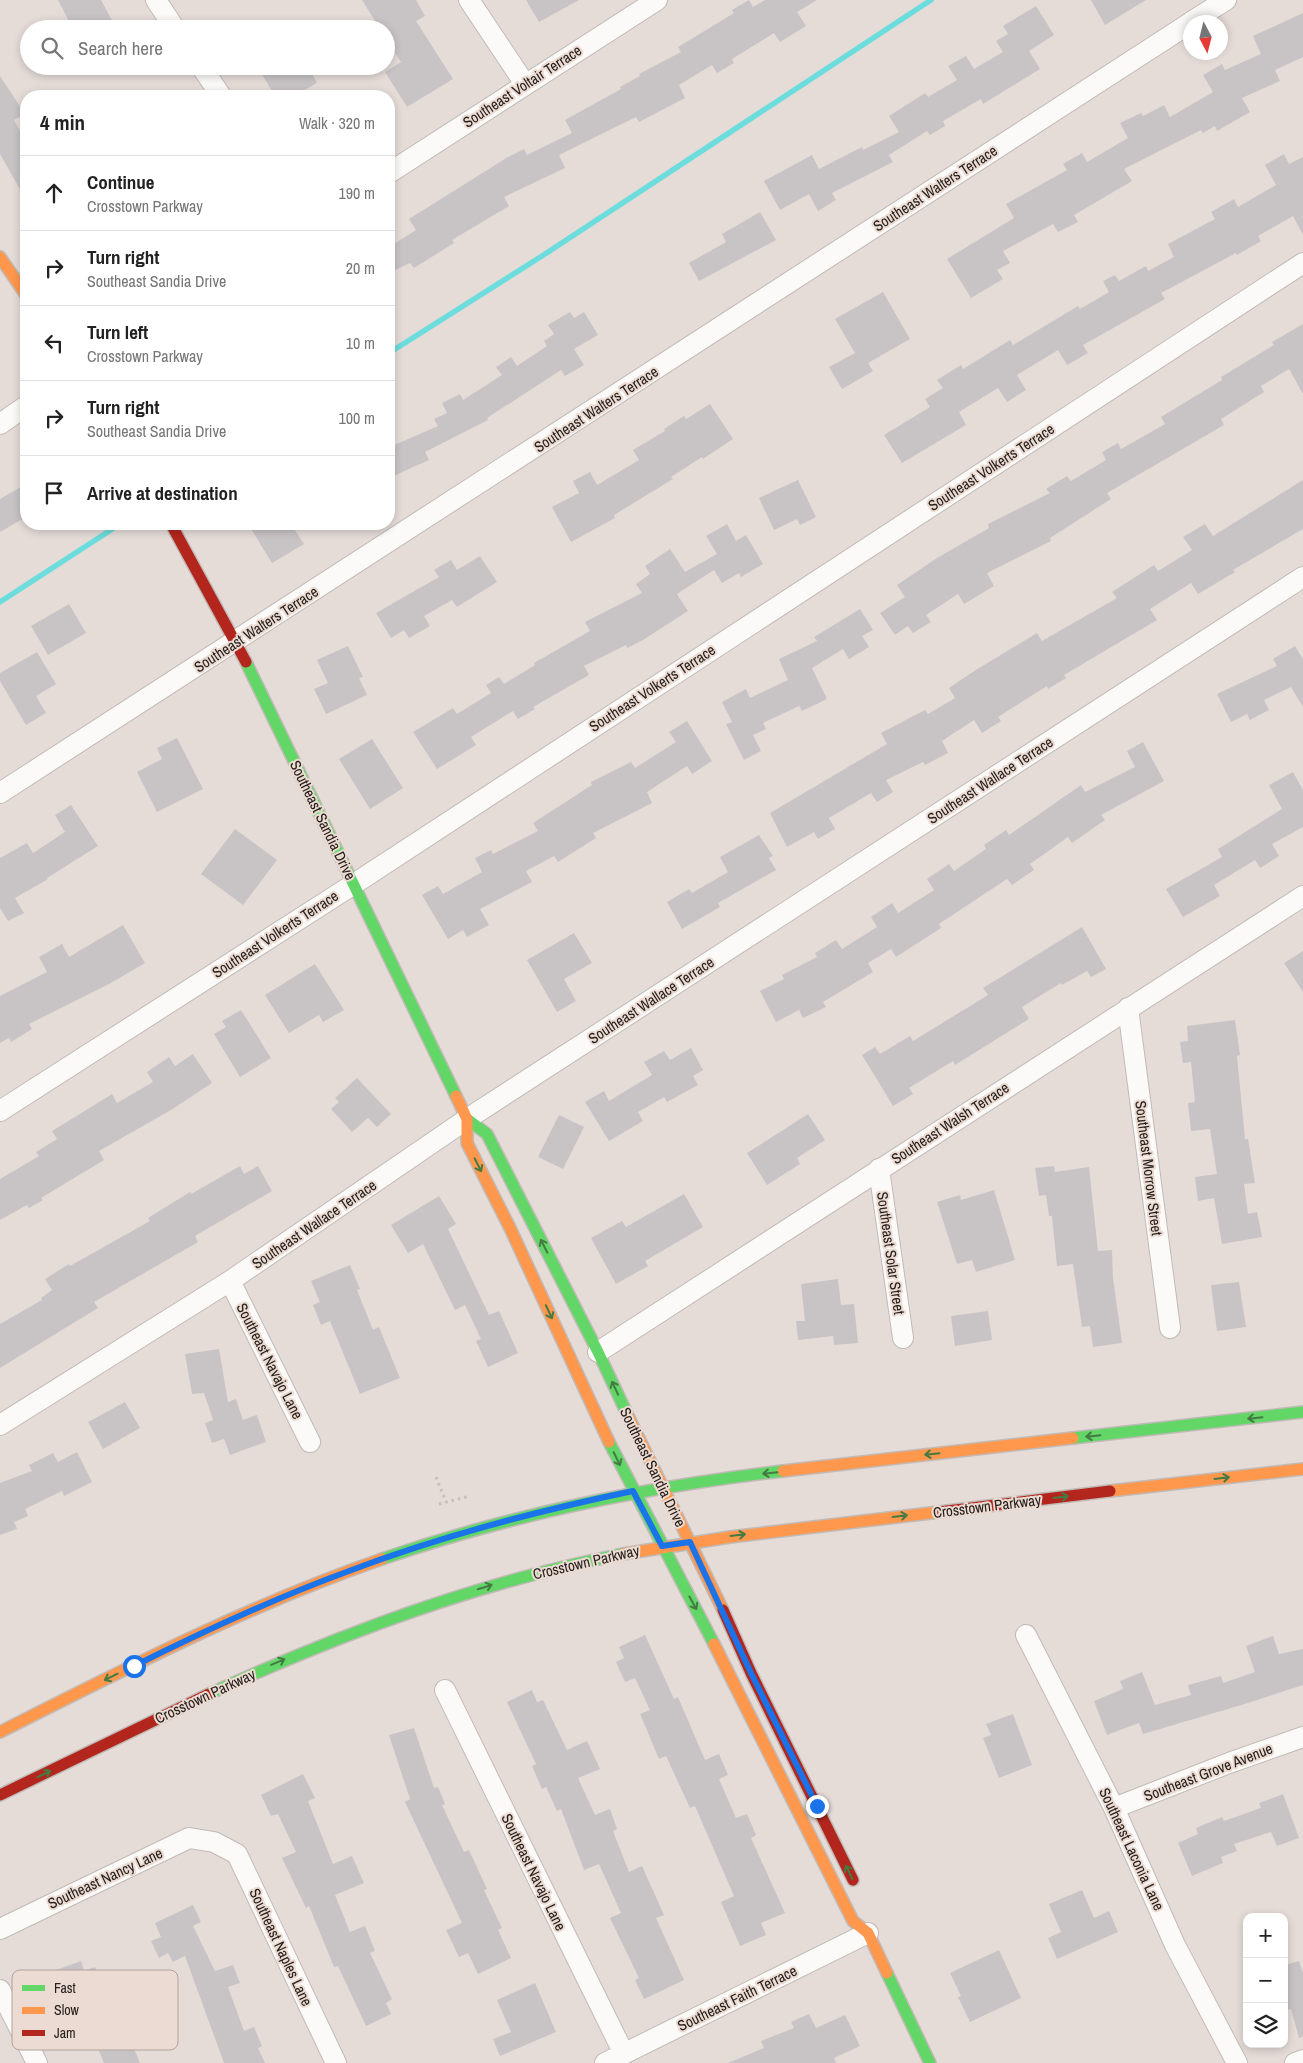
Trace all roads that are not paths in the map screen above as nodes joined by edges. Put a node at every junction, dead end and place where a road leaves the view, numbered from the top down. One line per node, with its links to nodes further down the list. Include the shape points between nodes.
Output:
1 (156, 0): 6 (street)
2 (469, 0): 9 (street)
3 (656, 0): 9 (street, Southeast Voltair Terrace)
4 (1226, 0): 5 (street, Southeast Walters Terrace)
5 (1203, 15)
6 (169, 20)
7 (1183, 28): 19 (street, Southeast Walters Terrace)
8 (206, 75): 10 (street)
9 (525, 84): 11 (street, Southeast Voltair Terrace)
10 (217, 90)
11 (395, 169)
12 (0, 257): 14 (main road)
13 (1303, 263): 21 (street, Southeast Volkerts Terrace)
14 (20, 286)
15 (20, 410): 16 (street)
16 (0, 424)
17 (174, 530): 19 (main road, Southeast Sandia Drive)
18 (1303, 577): 25 (street, Southeast Wallace Terrace)
19 (236, 642): 20 (street, Southeast Walters Terrace); 21 (main road, Southeast Sandia Drive)
20 (0, 793)
21 (354, 884): 24 (street, Southeast Volkerts Terrace); 25 (main road, Southeast Sandia Drive)
22 (1303, 896): 23 (street, Southeast Walsh Terrace)
23 (1128, 1008): 26 (street, Southeast Walsh Terrace); 28 (street, Southeast Morrow Street)
24 (0, 1111)
25 (467, 1119): 27 (street, Southeast Wallace Terrace); 30 (main road, Southeast Sandia Drive, one-way to 25, via 487,1134); 36 (main road, Southeast Sandia Drive, one-way to 36, via 467,1142)
26 (879, 1169): 29 (street, Southeast Solar Street); 30 (street, Southeast Walsh Terrace)
27 (230, 1281): 32 (street, Southeast Wallace Terrace); 33 (street, Southeast Navajo Lane)
28 (1170, 1328)
29 (903, 1338)
30 (598, 1352): 35 (main road, Southeast Sandia Drive, one-way to 30)
31 (1303, 1412): 35 (main road, one-way to 35)
32 (0, 1425)
33 (310, 1442)
34 (1303, 1468): 37 (main road, Crosstown Parkway, one-way to 34)
35 (662, 1486): 36 (main road); 37 (main road, Southeast Sandia Drive)
36 (633, 1491): 38 (main road, Southeast Sandia Drive); 41 (main road, one-way to 41, via 462,1534 349,1570 193,1636)
37 (690, 1542): 38 (main road, Crosstown Parkway); 46 (main road, Southeast Sandia Drive, one-way to 37)
38 (662, 1546): 43 (main road, Crosstown Parkway, one-way to 38, via 234,1681 338,1637 490,1585); 47 (main road, Southeast Sandia Drive, one-way to 47, via 695,1605 853,1921)
39 (1026, 1635): 44 (street, Southeast Laconia Lane)
40 (445, 1690): 52 (street, Southeast Navajo Lane)
41 (0, 1732)
42 (1303, 1737): 44 (street, Southeast Grove Avenue, via 1228,1762)
43 (0, 1795)
44 (1114, 1808): 58 (street, Southeast Laconia Lane, via 1175,1945)
45 (214, 1842): 48 (street, Southeast Nancy Lane, via 189,1838); 55 (street, Southeast Naples Lane, via 237,1854)
46 (860, 1895)
47 (868, 1926): 52 (street, Southeast Faith Terrace); 57 (main road, Southeast Sandia Drive)
48 (0, 1929)
49 (0, 1990): 50 (street)
50 (12, 2014)
51 (30, 2050): 54 (street)
52 (624, 2054): 56 (street, Southeast Faith Terrace)
53 (1303, 2060): 59 (street)
54 (37, 2063)
55 (336, 2063)
56 (605, 2063)
57 (930, 2063)
58 (1237, 2063)
59 (1295, 2063)

